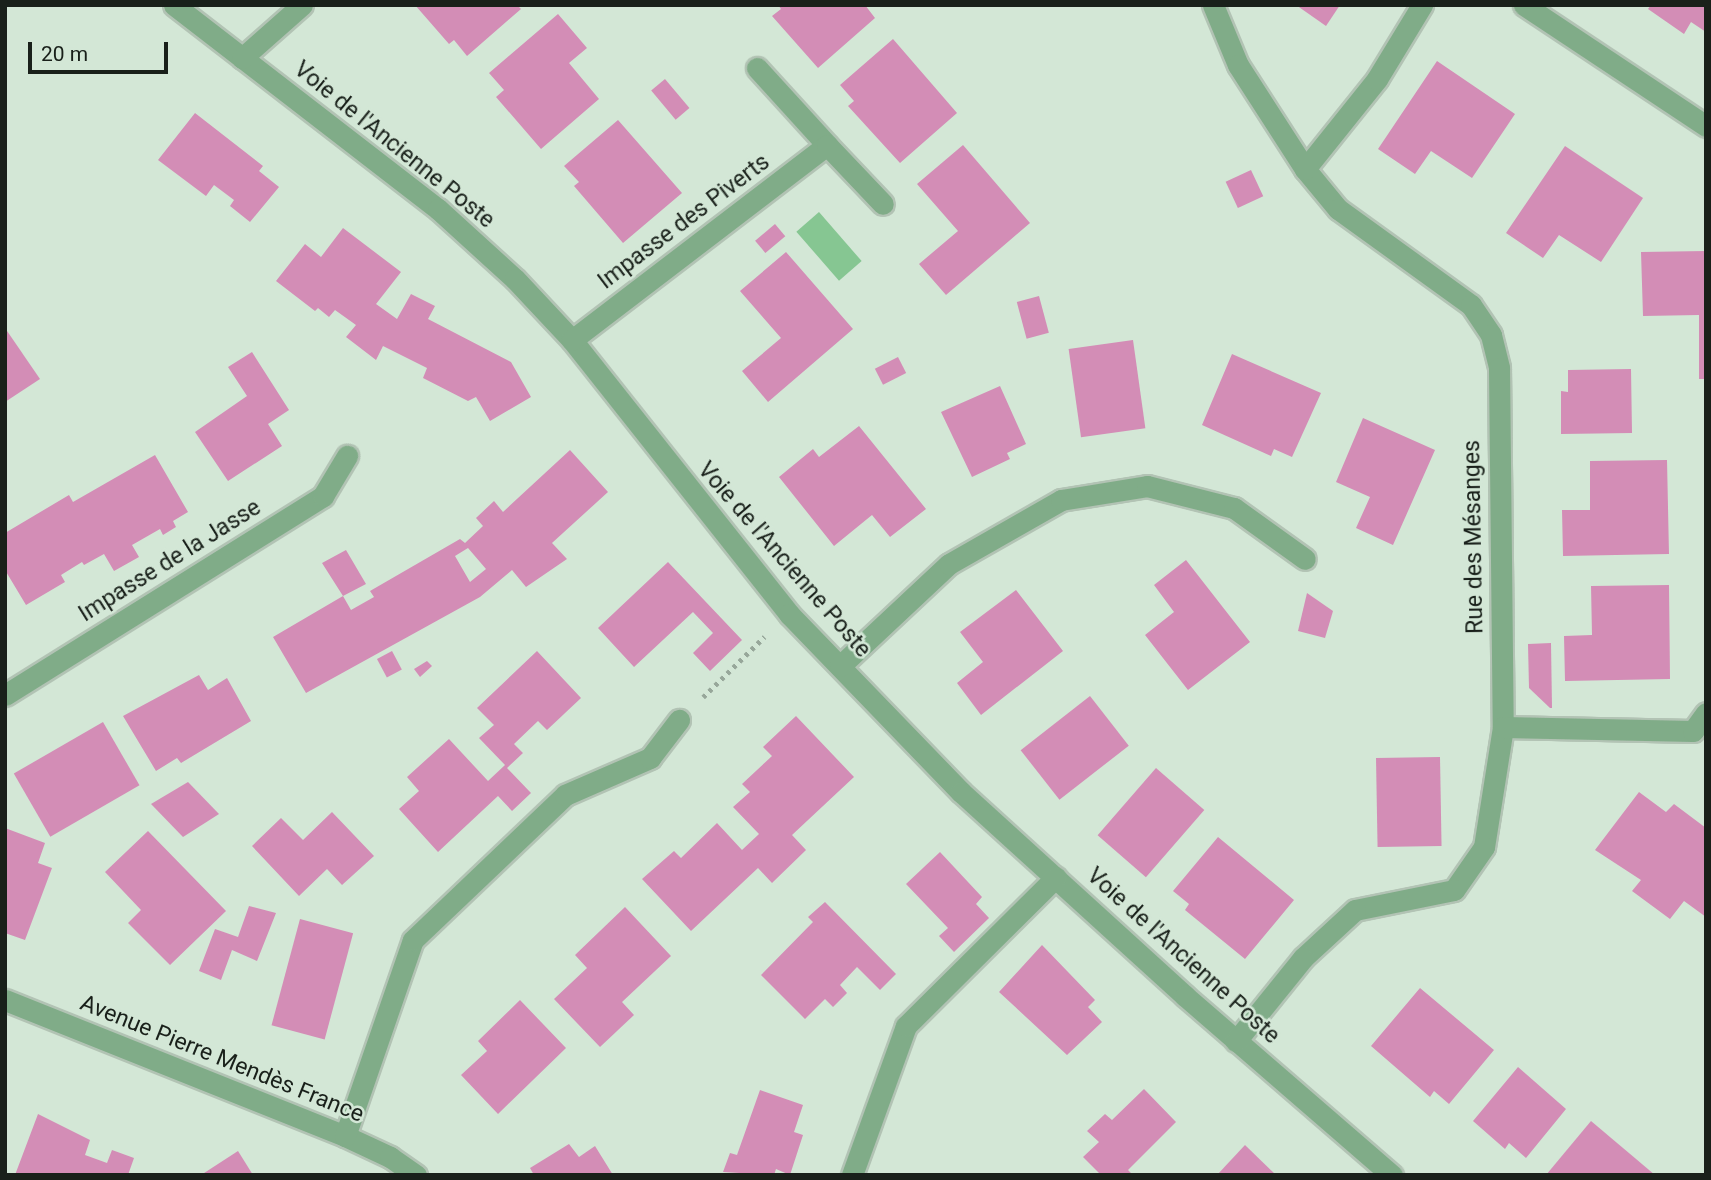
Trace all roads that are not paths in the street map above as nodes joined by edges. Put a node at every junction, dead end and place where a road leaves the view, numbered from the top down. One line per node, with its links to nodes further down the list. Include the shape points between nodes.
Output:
1 (174, 5): 6 (street, Voie de l'Ancienne Poste)
2 (302, 5): 6 (street)
3 (1213, 5): 10 (street, Rue des Mésanges, via 1238,65)
4 (1422, 5): 10 (street, via 1377,79)
5 (1524, 5): 8 (street)
6 (242, 58): 12 (street, Voie de l'Ancienne Poste, via 438,209 516,279)
7 (757, 68): 9 (street)
8 (1706, 126)
9 (827, 145): 11 (street); 12 (street, Impasse des Piverts)
10 (1305, 169): 19 (street, Rue des Mésanges, via 1338,209 1471,306 1492,335 1499,368)
11 (883, 204)
12 (572, 340): 15 (street, Voie de l'Ancienne Poste, via 789,614)
13 (347, 456): 16 (street, Impasse de la Jasse, via 323,496)
14 (1305, 559): 15 (street, via 1234,508 1147,486 1061,500 949,564)
15 (840, 666): 20 (street, Voie de l'Ancienne Poste, via 961,792)
16 (5, 695)
17 (1706, 713): 19 (street, via 1692,730)
18 (680, 720): 23 (street, via 650,758 565,795 413,940)
19 (1503, 727): 22 (street, Rue des Mésanges, via 1484,848 1454,890 1355,910 1303,958)
20 (1056, 877): 22 (street, Voie de l'Ancienne Poste); 25 (street, via 906,1026)
21 (5, 1000): 23 (street, Avenue Pierre Mendès France)
22 (1236, 1041): 26 (street, Voie de l'Ancienne Poste)
23 (345, 1136): 24 (street, Avenue Pierre Mendès France)
24 (416, 1175)
25 (852, 1175)
26 (1392, 1175)

